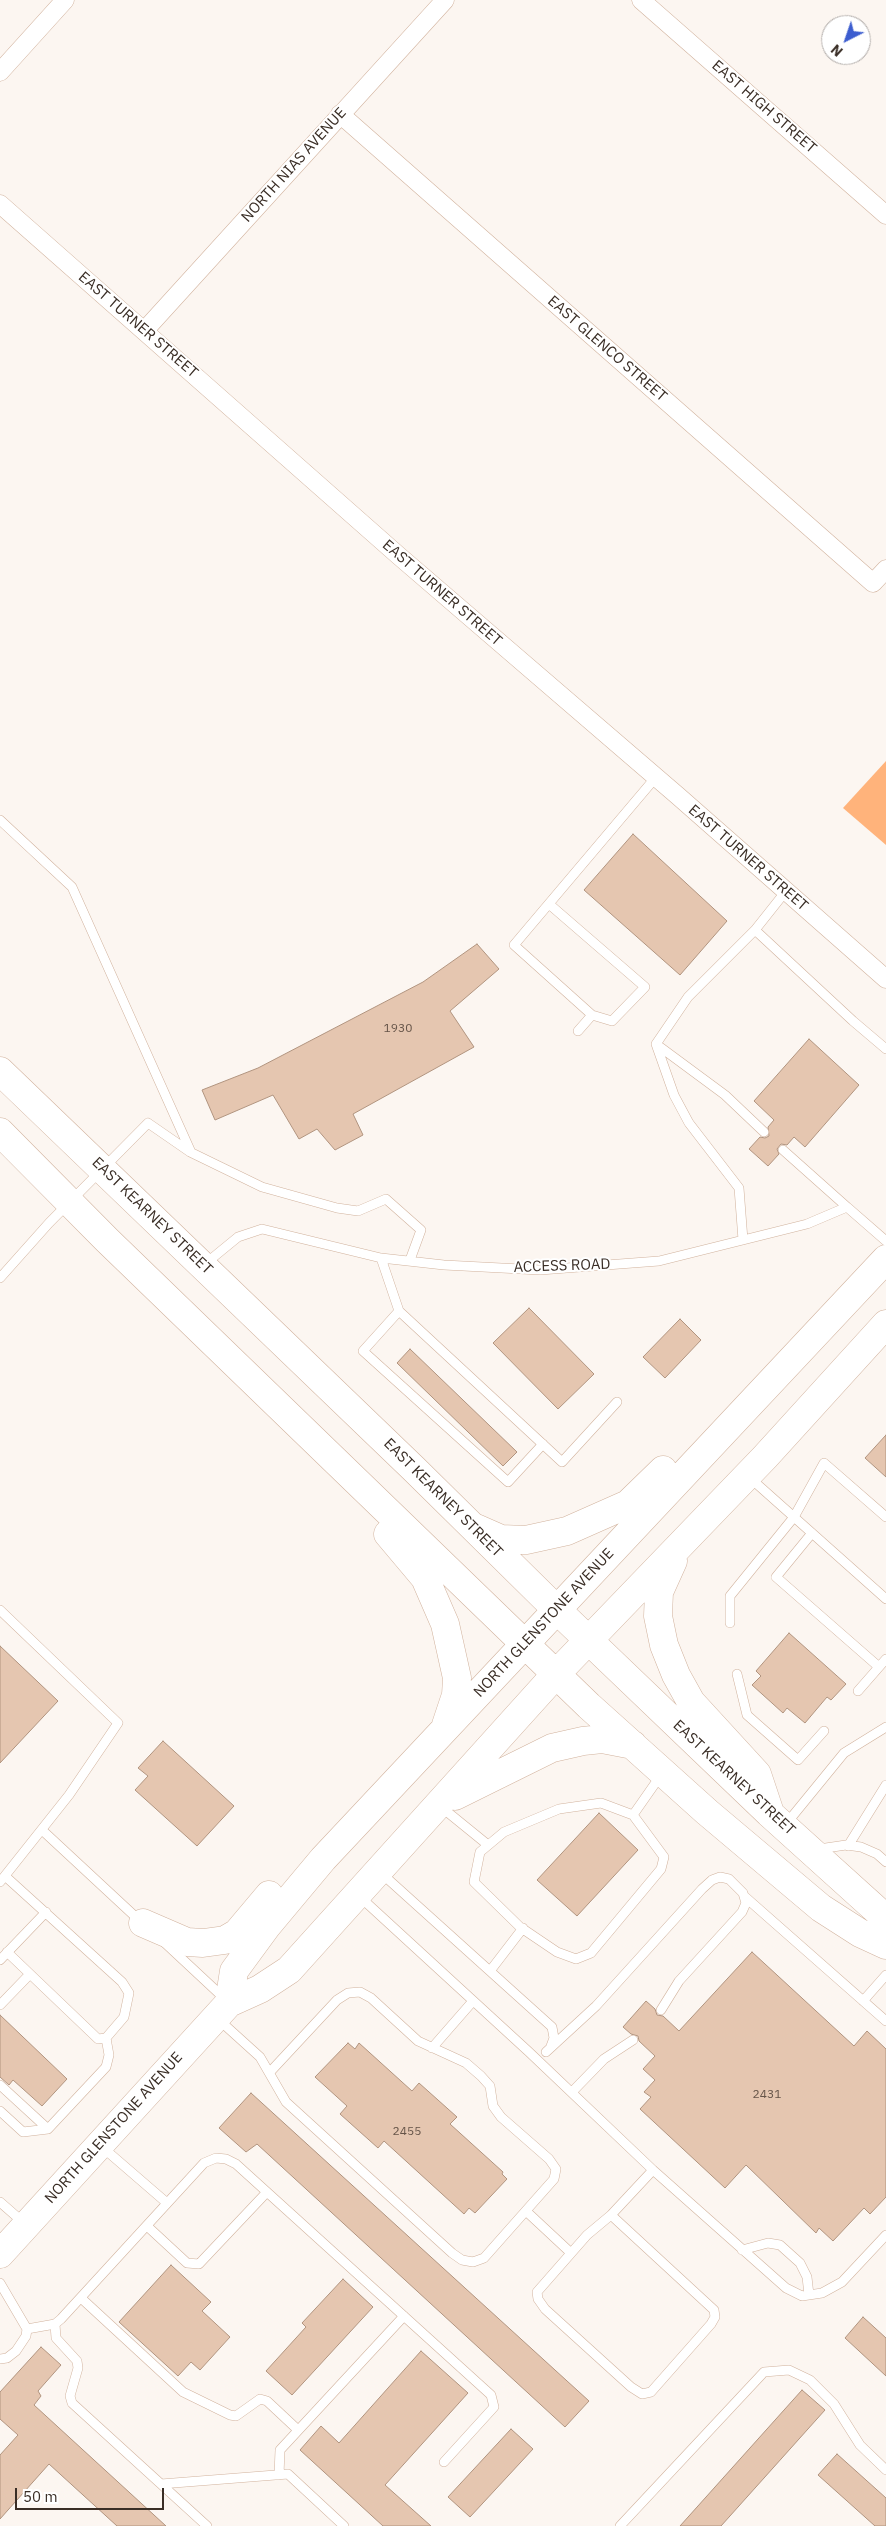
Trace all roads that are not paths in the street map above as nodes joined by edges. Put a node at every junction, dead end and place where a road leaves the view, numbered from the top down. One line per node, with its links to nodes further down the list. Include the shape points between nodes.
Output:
1 (65, 0): 4 (street)
2 (445, 0): 5 (street, NORTH NIAS AVENUE)
3 (641, 0): 7 (street, EAST HIGH STREET)
4 (0, 72)
5 (340, 114): 8 (street, NORTH NIAS AVENUE); 9 (street, EAST GLENCO STREET, via 873,583)
6 (0, 204): 8 (street, EAST TURNER STREET)
7 (886, 215)
8 (145, 330): 10 (street, EAST TURNER STREET, via 399,556)
9 (886, 569)
10 (656, 777): 12 (street, EAST TURNER STREET); 13 (lane)
11 (0, 820): 24 (lane, via 72,887)
12 (786, 891): 14 (lane); 15 (street, EAST TURNER STREET)
13 (549, 904): 16 (lane, via 514,945); 16 (lane, via 644,986 612,1021)
14 (755, 930): 18 (lane, via 688,997); 19 (lane)
15 (886, 979)
16 (592, 1015): 17 (lane)
17 (578, 1031)
18 (656, 1044): 22 (lane, via 725,1095); 29 (lane, via 674,1095 689,1123 738,1188)
19 (886, 1049)
20 (0, 1071): 25 (main road, EAST KEARNEY STREET)
21 (0, 1132): 26 (main road)
22 (764, 1132)
23 (783, 1150): 27 (lane)
24 (190, 1152): 25 (lane, via 148,1123); 33 (lane, via 262,1188 337,1208 358,1211 386,1199 420,1230)
25 (102, 1169): 26 (lane); 34 (main road, EAST KEARNEY STREET)
26 (70, 1202): 28 (main road); 35 (lane)
27 (847, 1207): 29 (lane, ACCESS ROAD, via 806,1224); 30 (lane)
28 (107, 1240): 52 (main road); 60 (main road, via 201,1355 386,1532 425,1578 446,1624 456,1678 456,1695)
29 (743, 1240): 33 (lane, ACCESS ROAD, via 658,1261 540,1270)
30 (886, 1241)
31 (382, 1258): 33 (lane, ACCESS ROAD); 34 (lane, ACCESS ROAD, via 262,1230 238,1237); 37 (lane)
32 (886, 1259): 36 (main road, NORTH GLENSTONE AVENUE)
33 (410, 1260)
34 (203, 1266): 44 (main road, EAST KEARNEY STREET)
35 (0, 1278)
36 (866, 1280): 44 (main road, via 793,1332 628,1504 567,1531 526,1540 500,1539); 49 (main road, NORTH GLENSTONE AVENUE)
37 (399, 1311): 40 (lane); 40 (lane, via 363,1350 370,1357 508,1482)
38 (883, 1334): 41 (main road, NORTH GLENSTONE AVENUE)
39 (617, 1402): 40 (lane, via 562,1462)
40 (543, 1444)
41 (747, 1476): 42 (lane); 46 (main road, NORTH GLENSTONE AVENUE)
42 (794, 1517): 43 (lane, via 824,1463); 45 (lane); 50 (lane, via 730,1596)
43 (886, 1517)
44 (473, 1527): 49 (main road, EAST KEARNEY STREET)
45 (812, 1533): 47 (lane); 54 (lane, via 776,1577)
46 (687, 1538): 51 (main road, NORTH GLENSTONE AVENUE); 67 (main road, via 666,1572 659,1592 658,1616 664,1645 691,1702 757,1774)
47 (886, 1599)
48 (0, 1610): 68 (lane, via 118,1723)
49 (556, 1610): 51 (main road, EAST KEARNEY STREET); 52 (main road, NORTH GLENSTONE AVENUE)
50 (730, 1623)
51 (588, 1640): 55 (main road, NORTH GLENSTONE AVENUE); 67 (main road, EAST KEARNEY STREET)
52 (524, 1644): 55 (main road); 60 (main road, NORTH GLENSTONE AVENUE)
53 (886, 1659): 54 (lane)
54 (879, 1667): 57 (lane)
55 (556, 1674): 61 (main road); 64 (main road, NORTH GLENSTONE AVENUE)
56 (737, 1674): 59 (lane, via 747,1715 798,1760)
57 (858, 1691)
58 (886, 1726): 67 (lane, via 844,1754)
59 (824, 1730)
60 (443, 1731): 66 (main road, NORTH GLENSTONE AVENUE)
61 (632, 1745): 62 (main road); 64 (main road, via 602,1739 552,1748)
62 (663, 1772): 65 (lane); 81 (main road, via 821,1908 860,1934)
63 (886, 1785): 70 (lane)
64 (438, 1805): 69 (lane); 73 (main road, NORTH GLENSTONE AVENUE)
65 (633, 1816): 69 (lane, via 601,1803 559,1809 504,1832); 80 (lane, via 664,1857 661,1869 591,1953 576,1959 557,1952)
66 (360, 1819): 79 (main road, via 298,1866 237,1933 225,1940 187,1942); 90 (main road, NORTH GLENSTONE AVENUE, via 273,1918 234,1972)
67 (777, 1820): 71 (main road, EAST KEARNEY STREET)
68 (42, 1830): 74 (lane); 79 (lane)
69 (488, 1845): 80 (lane, via 480,1852 474,1882)
70 (848, 1846): 71 (lane); 72 (lane, via 861,1847)
71 (811, 1850): 78 (main road, EAST KEARNEY STREET, via 881,1914)
72 (886, 1862)
73 (379, 1870): 75 (main road, NORTH GLENSTONE AVENUE); 84 (lane)
74 (3, 1879): 77 (lane)
75 (357, 1894): 87 (lane); 90 (main road, NORTH GLENSTONE AVENUE, via 289,1970)
76 (744, 1896): 88 (lane); 91 (lane, via 746,1904 742,1912 679,1981); 97 (lane, via 729,1880 720,1877 712,1880 580,2021)
77 (46, 1912): 82 (lane); 93 (lane, via 122,1982 128,1993 124,2017)
78 (886, 1923)
79 (143, 1924): 90 (lane)
80 (523, 1928): 84 (lane)
81 (886, 1945)
82 (7, 1952): 83 (lane); 85 (lane)
83 (0, 1960)
84 (490, 1971): 97 (lane, via 552,2027 553,2045)
85 (30, 1974): 89 (lane); 93 (lane, via 98,2039)
86 (886, 1975): 88 (lane)
87 (473, 2001): 95 (lane); 96 (lane)
88 (863, 2001): 92 (lane)
89 (0, 2005)
90 (222, 2010): 98 (lane); 103 (main road, NORTH GLENSTONE AVENUE)
91 (661, 2010)
92 (886, 2021)
93 (106, 2038): 102 (lane, via 109,2055 106,2067)
94 (633, 2040): 100 (lane, via 604,2060)
95 (432, 2048): 98 (lane, via 418,2041 371,1998 360,1992 348,1993 337,2000); 108 (lane, via 466,2063 481,2076 490,2086 493,2106 501,2117 556,2169 548,2188)
96 (530, 2052): 97 (lane); 100 (lane)
97 (546, 2052)
98 (270, 2072): 108 (lane, via 286,2102 462,2260 473,2262 484,2258)
99 (0, 2084): 102 (lane)
100 (572, 2092): 104 (lane)
101 (0, 2111): 102 (lane, via 24,2132)
102 (48, 2129)
103 (99, 2145): 107 (lane); 110 (main road, NORTH GLENSTONE AVENUE)
104 (652, 2170): 109 (lane); 113 (lane)
105 (267, 2192): 107 (lane, via 236,2164 216,2158 204,2163); 111 (lane, via 199,2264 187,2263); 119 (lane)
106 (0, 2202): 110 (lane)
107 (167, 2203): 111 (lane)
108 (527, 2212): 114 (lane)
109 (610, 2215): 114 (lane); 114 (lane, via 714,2310 711,2324 651,2392 642,2394 631,2387 538,2299 537,2292 543,2282)
110 (26, 2225): 115 (main road, NORTH GLENSTONE AVENUE)
111 (146, 2226): 118 (lane)
112 (886, 2235): 117 (lane, via 842,2282 822,2293)
113 (742, 2250): 117 (lane, via 786,2288 802,2296); 117 (lane, via 768,2243 780,2246 800,2263 808,2277)
114 (571, 2253)
115 (0, 2254)
116 (0, 2283): 121 (lane)
117 (809, 2295)
118 (81, 2298): 120 (lane); 123 (lane, via 183,2392 236,2416 260,2399 267,2400)
119 (404, 2316): 123 (lane); 124 (lane, via 490,2395 494,2407)
120 (55, 2324): 121 (lane); 127 (lane, via 56,2338 77,2361 70,2396 72,2404)
121 (27, 2329): 122 (lane, via 16,2351)
122 (0, 2359)
123 (298, 2430): 126 (lane, via 280,2450)
124 (444, 2462)
125 (886, 2470): 130 (lane, via 860,2445 834,2404 810,2380 789,2370 764,2372)
126 (279, 2475): 127 (lane); 129 (lane, via 288,2474)
127 (161, 2484): 128 (lane)
128 (207, 2526)
129 (344, 2526)
130 (620, 2526)

